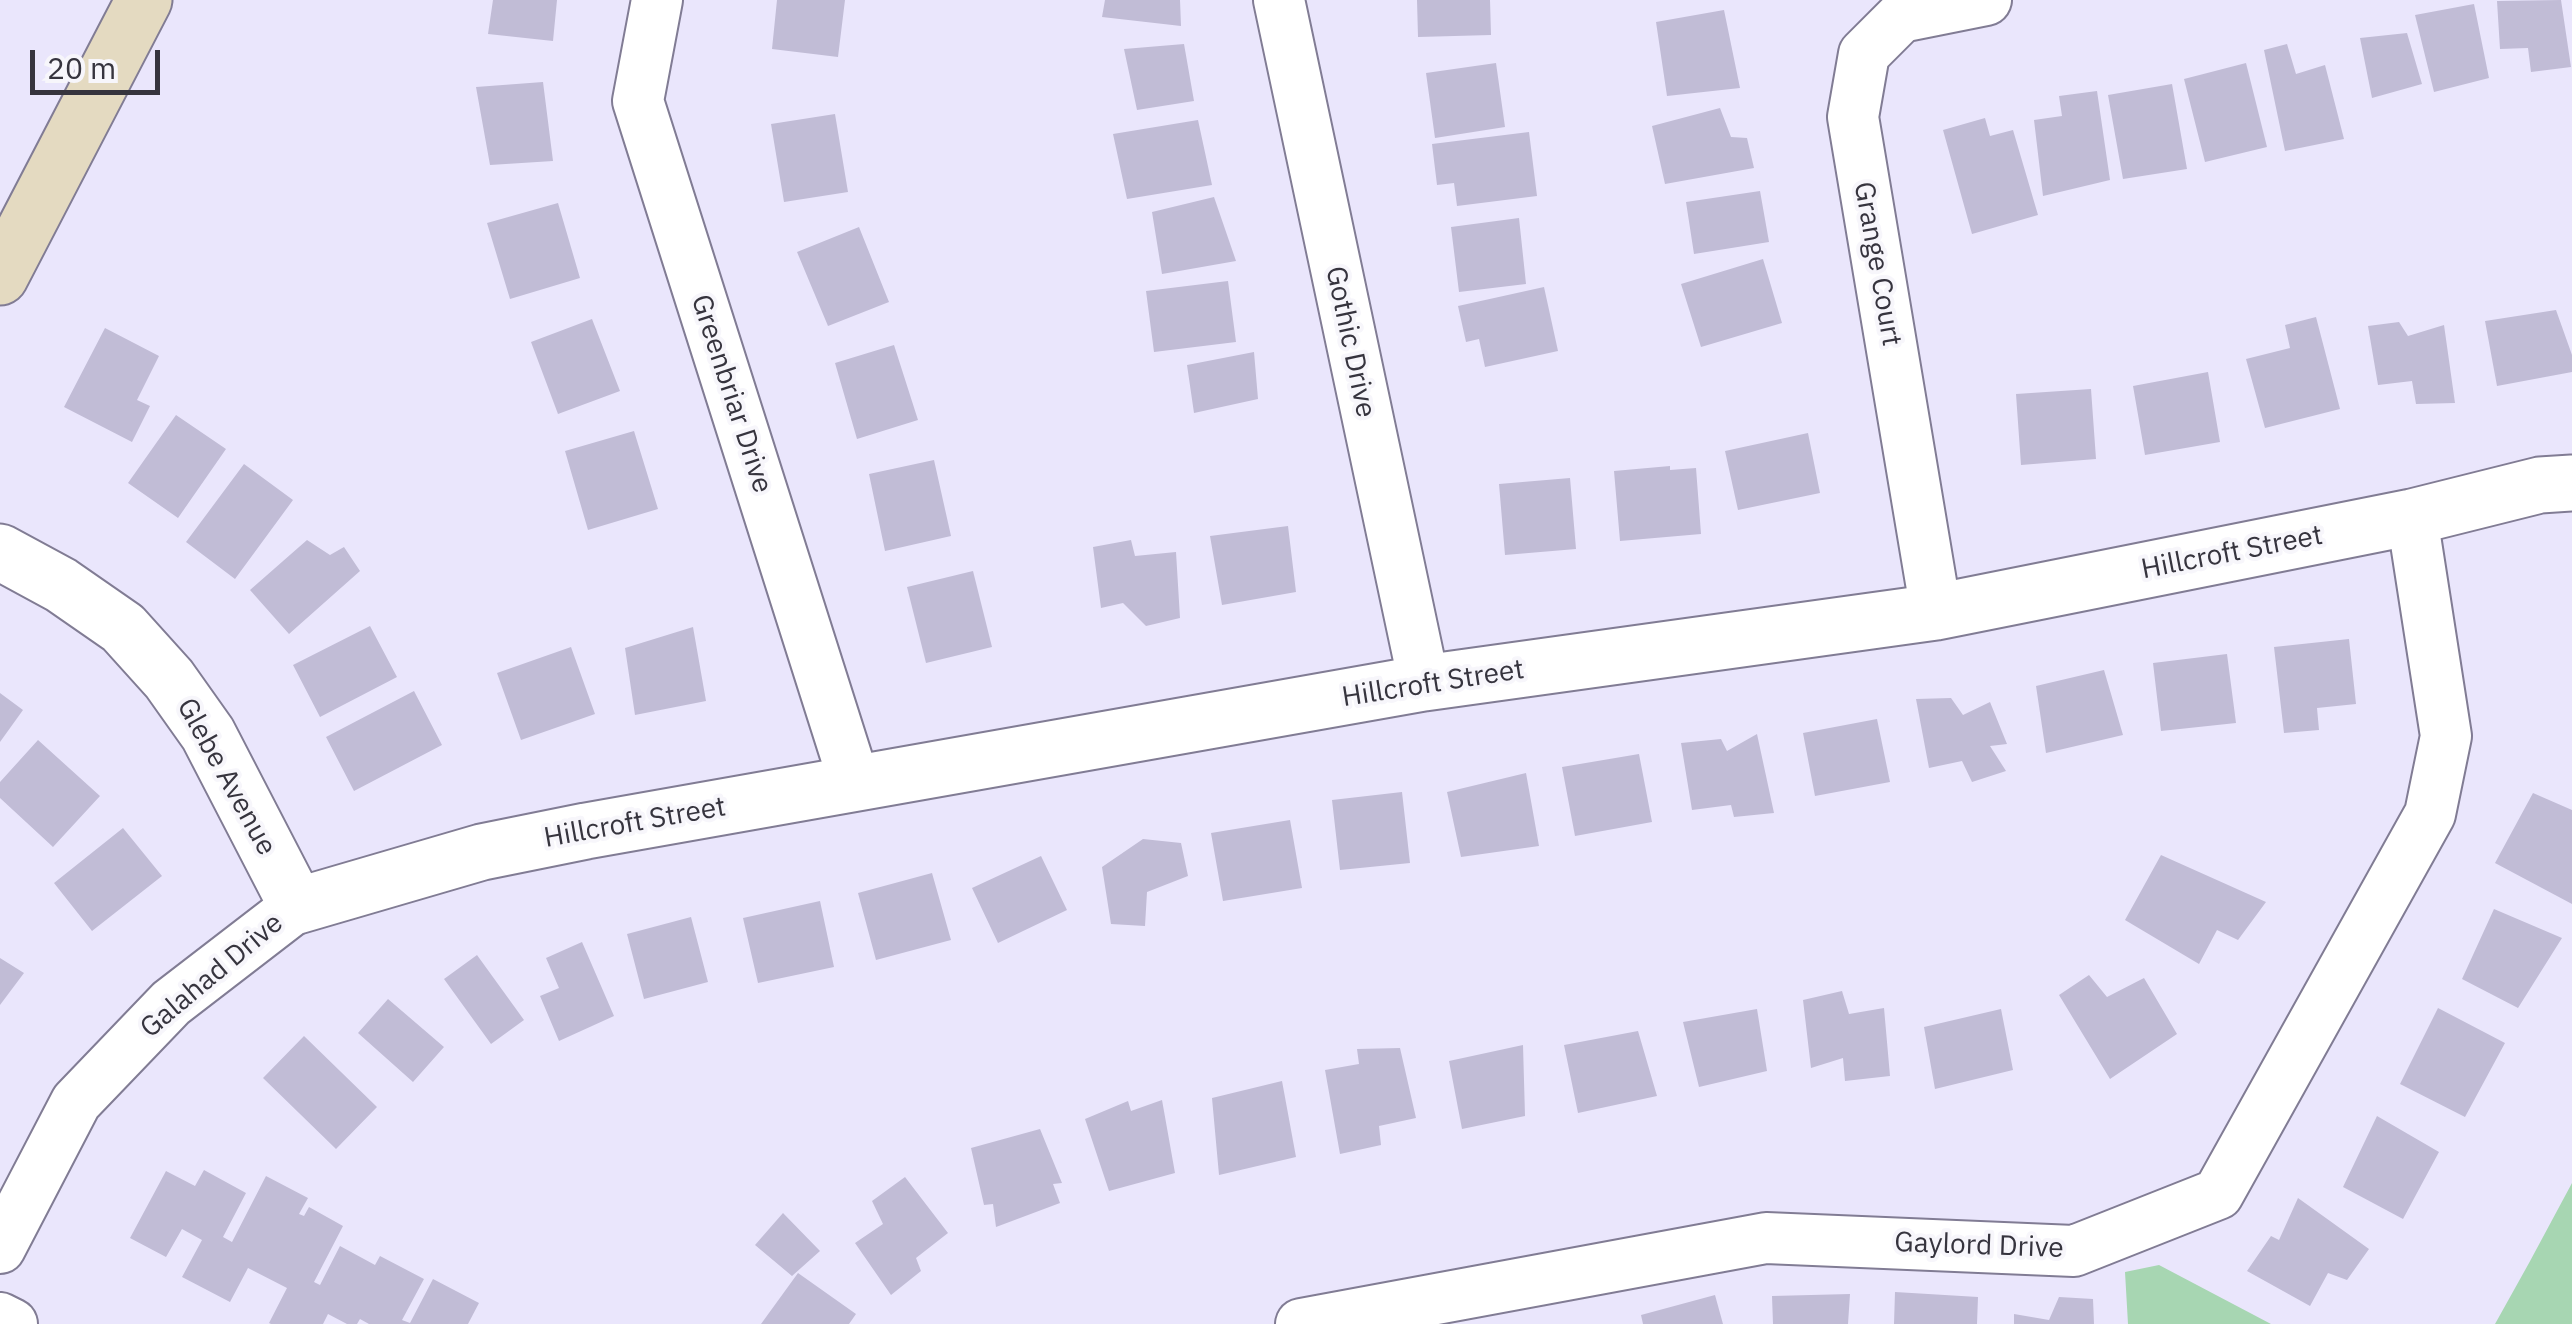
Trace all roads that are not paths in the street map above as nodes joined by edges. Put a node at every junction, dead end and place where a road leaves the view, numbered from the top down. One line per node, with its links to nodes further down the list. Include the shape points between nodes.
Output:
1 (144, 0): 5 (main road)
2 (657, 0): 11 (street, Greenbriar Drive, via 638,100)
3 (1279, 0): 10 (street, Gothic Drive)
4 (1986, 0): 9 (street, Grange Court, via 1901,18 1864,54 1853,118)
5 (0, 277)
6 (2572, 484): 7 (street, Hillcroft Street, via 2540,484)
7 (2412, 516): 9 (street, Hillcroft Street); 16 (street, Gaylord Drive, via 2446,736 2430,814 2218,1194 2074,1250 1766,1238)
8 (0, 552): 12 (street, Glebe Avenue, via 123,628 170,679 208,734)
9 (1936, 612): 10 (street, Hillcroft Street)
10 (1424, 683): 11 (street, Hillcroft Street)
11 (855, 784): 12 (street, Hillcroft Street, via 482,852)
12 (297, 906): 13 (street, Galahad Drive, via 171,1003 76,1102)
13 (0, 1248)
14 (0, 1318): 15 (street)
15 (12, 1324)
16 (1301, 1324)

